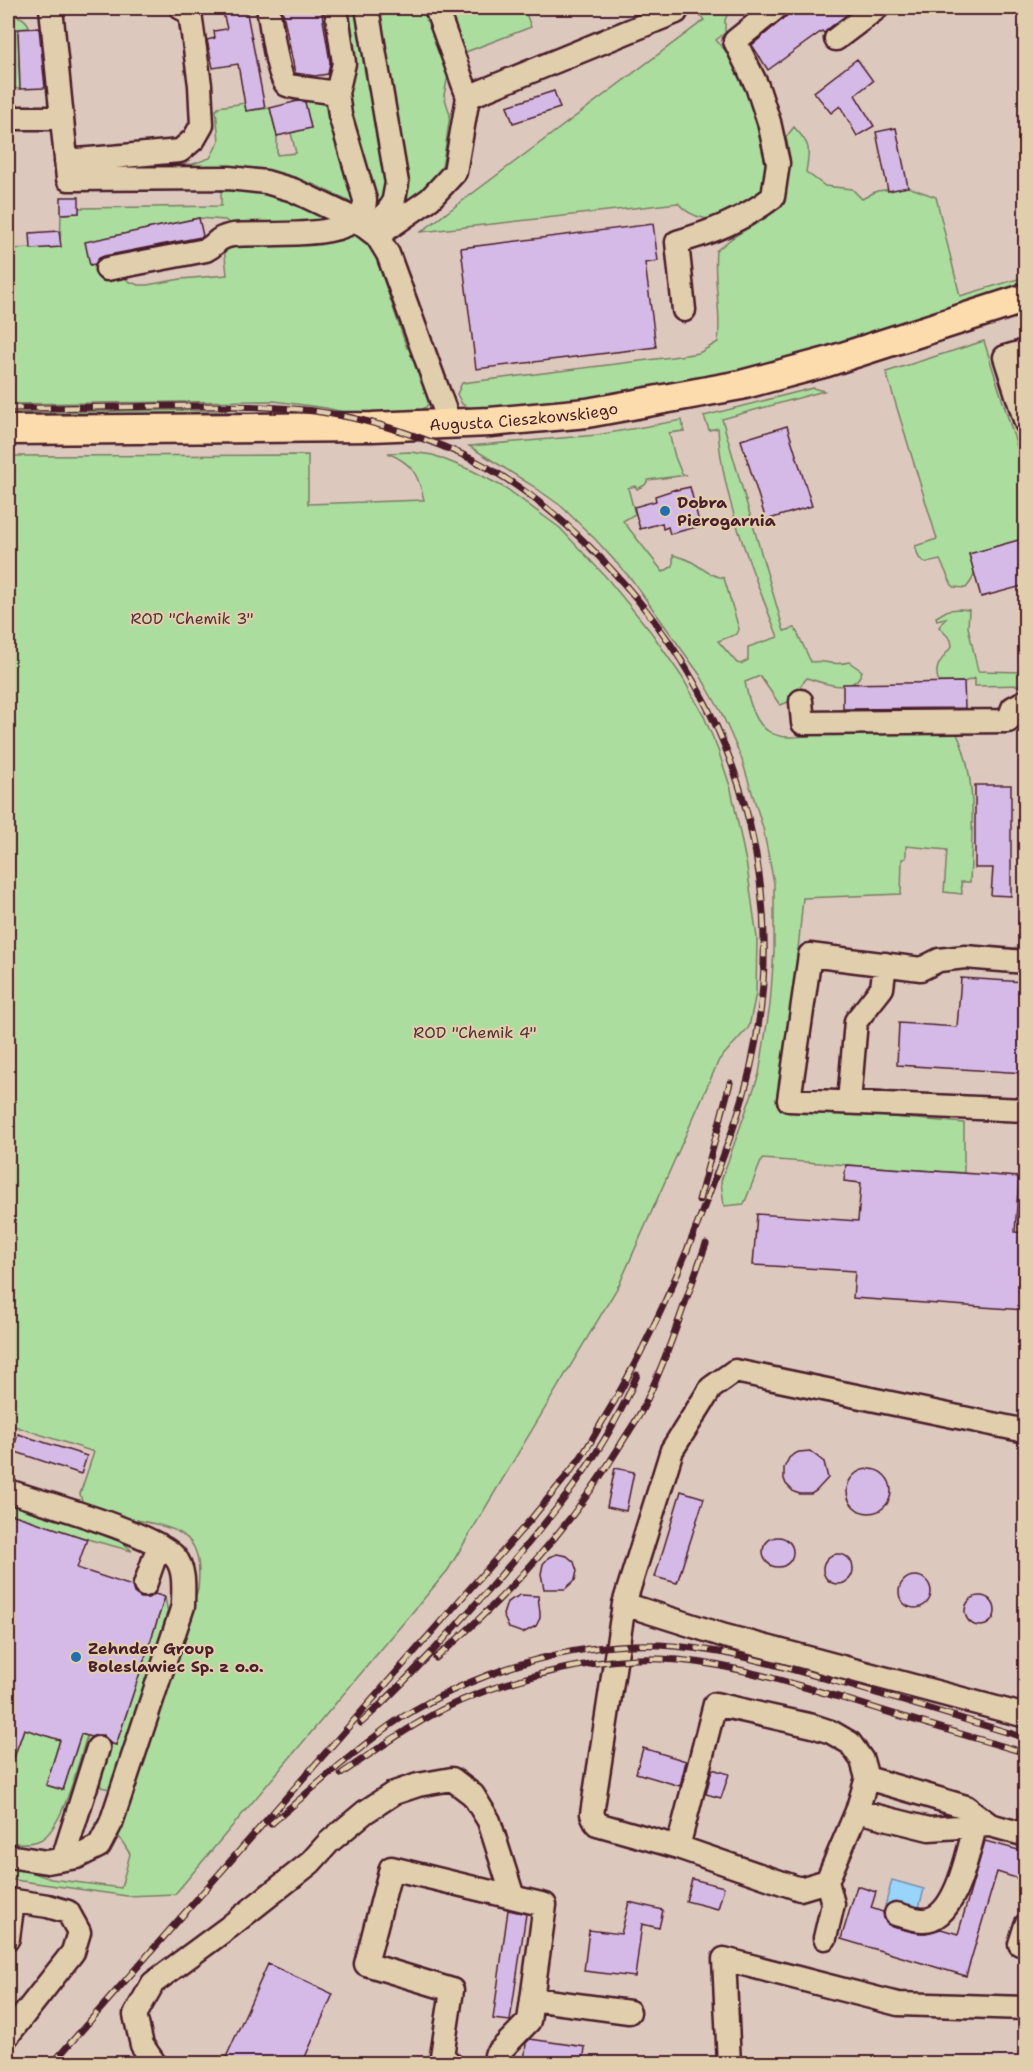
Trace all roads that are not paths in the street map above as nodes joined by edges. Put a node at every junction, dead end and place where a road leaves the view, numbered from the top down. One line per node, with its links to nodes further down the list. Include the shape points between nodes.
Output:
1 (181, 8): 15 (lane, via 190,13 200,86 202,125 194,139 180,152)
2 (268, 8): 11 (lane, via 280,74 287,85)
3 (336, 8): 11 (lane, via 344,63)
4 (367, 8): 16 (lane, via 397,183 393,204)
5 (436, 8): 12 (lane)
6 (674, 8): 12 (lane, via 676,12)
7 (776, 8): 19 (lane, via 735,41 769,122 778,163 773,197 753,213 707,234 677,242)
8 (877, 8): 10 (lane)
9 (55, 13): 14 (lane)
10 (836, 39)
11 (337, 93): 16 (lane)
12 (468, 97): 16 (lane, via 455,172 430,199)
13 (8, 118): 14 (lane)
14 (62, 118): 15 (lane)
15 (66, 161): 16 (lane, via 68,179 230,178 266,182 292,190)
16 (369, 229): 17 (lane, via 343,227 234,235 218,239 206,250); 22 (lane, via 388,254)
17 (107, 269)
18 (1026, 298): 22 (main road, Augusta Cieszkowskiego, via 827,362 741,385 587,413)
19 (684, 310)
20 (1026, 351): 21 (lane, via 1005,357)
21 (1026, 423)
22 (450, 424): 23 (main road, Augusta Cieszkowskiego)
23 (8, 430)
24 (1026, 700): 25 (lane, via 1013,708 1008,721 814,723 803,723)
25 (801, 701)
26 (1026, 962): 27 (lane, via 965,957 939,960 921,969)
27 (885, 964): 28 (lane, via 882,988 856,1021); 28 (lane, via 810,955 789,1100)
28 (849, 1102): 29 (lane)
29 (1026, 1110)
30 (1026, 1431): 34 (lane, via 735,1371 711,1388 672,1450)
31 (8, 1491): 32 (lane)
32 (159, 1545): 33 (lane); 43 (lane, via 176,1557 183,1578 183,1606 111,1823 99,1846)
33 (145, 1585)
34 (624, 1604): 35 (lane, via 725,1636); 41 (lane, via 592,1814 597,1824)
35 (1026, 1716)
36 (98, 1748): 43 (lane)
37 (867, 1778): 38 (lane); 39 (lane, via 966,1807); 41 (lane, via 850,1743 831,1732 715,1704)
38 (857, 1811): 39 (lane, via 929,1829); 44 (lane)
39 (983, 1826): 40 (lane); 47 (lane, via 955,1893 940,1914 925,1921)
40 (1026, 1835)
41 (678, 1847): 44 (lane, via 800,1889)
42 (8, 1856): 43 (lane, via 47,1862)
43 (63, 1859)
44 (827, 1881): 50 (lane, via 833,1904)
45 (513, 1897): 52 (lane, via 544,1905); 56 (lane, via 489,1821 473,1795 452,1779 394,1792 247,1913 153,1983 135,2015 142,2044); 57 (lane, via 391,1868 366,1964 452,1990 442,2056)
46 (10, 1900): 49 (lane); 55 (lane, via 68,1912 79,1932 73,1952)
47 (896, 1914)
48 (1026, 1925): 51 (lane, via 1020,1944)
49 (8, 1938)
50 (825, 1938)
51 (1026, 1945)
52 (532, 1999): 54 (lane); 58 (lane, via 529,2021 496,2055)
53 (1026, 2008): 59 (lane, via 898,2004 724,1959)
54 (629, 2012)
55 (8, 2035)
56 (155, 2064)
57 (451, 2064)
58 (495, 2064)
59 (729, 2064)

